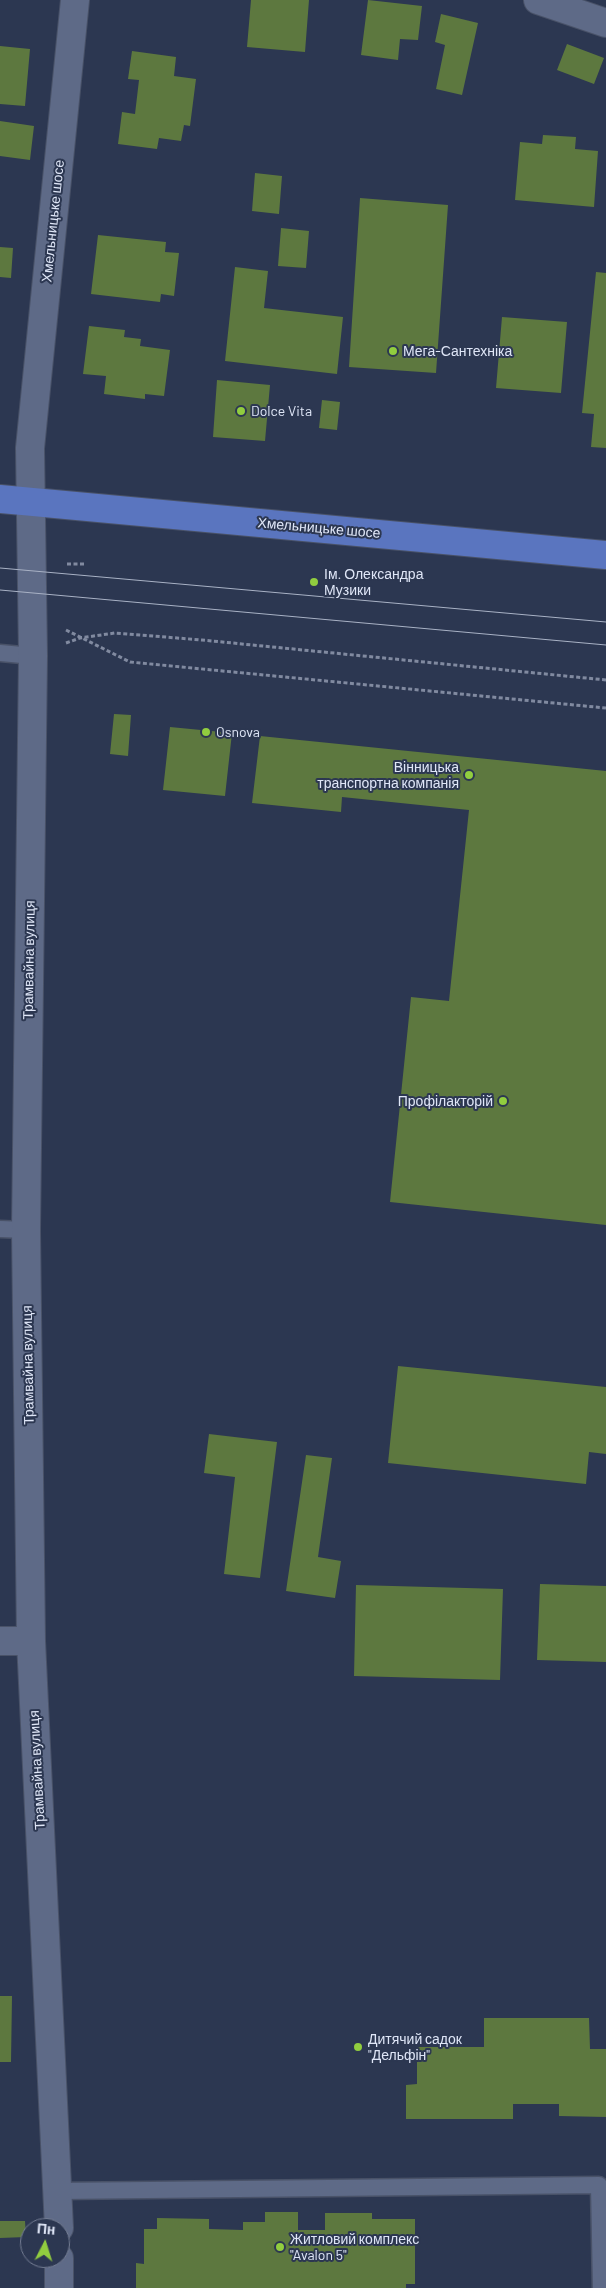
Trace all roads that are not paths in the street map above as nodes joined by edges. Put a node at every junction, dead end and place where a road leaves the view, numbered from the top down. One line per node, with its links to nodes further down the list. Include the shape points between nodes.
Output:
1 (75, 0): 5 (street, Хмельницьке шосе, via 30,448)
2 (538, 0): 3 (street)
3 (606, 24)
4 (0, 499): 5 (main road, Хмельницьке шосе)
5 (32, 502): 6 (main road, Хмельницьке шосе); 8 (street, Трамвайна вулиця)
6 (606, 555)
7 (0, 653): 8 (lane)
8 (33, 656): 9 (street, Трамвайна вулиця)
9 (13, 1229): 10 (street, Трамвайна вулиця)
10 (31, 1640): 11 (street); 12 (street, Трамвайна вулиця)
11 (0, 1641)
12 (59, 2191): 13 (street, Трамвайна вулиця); 16 (lane, via 599,2185)
13 (60, 2218)
14 (60, 2268): 15 (street)
15 (60, 2288)
16 (601, 2288)

